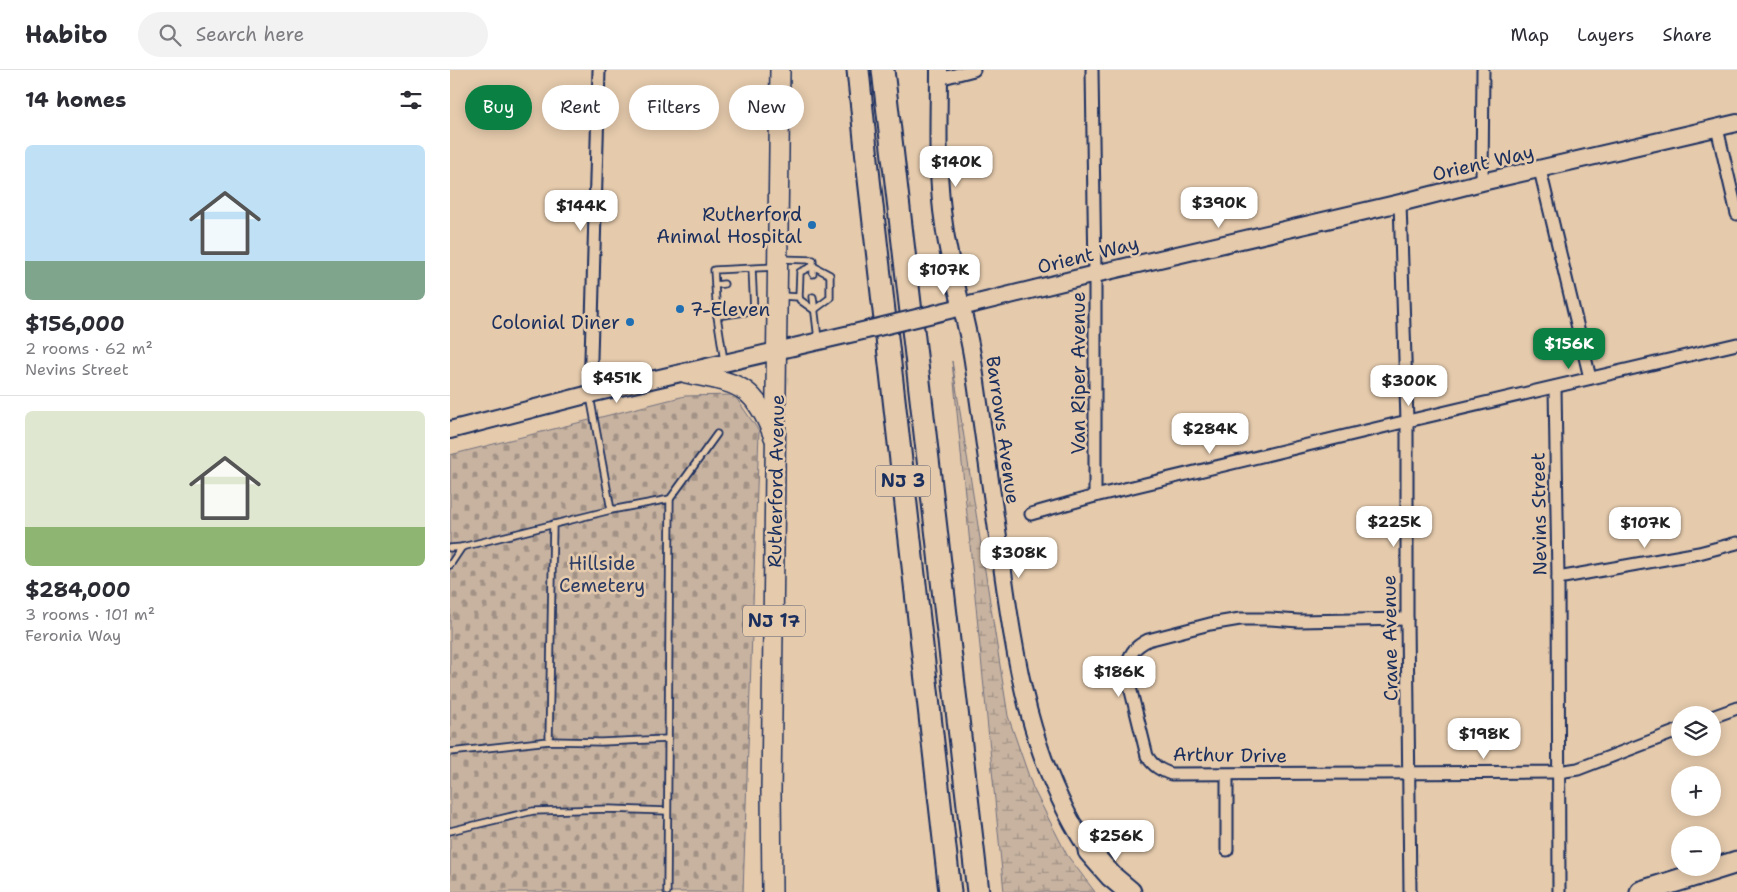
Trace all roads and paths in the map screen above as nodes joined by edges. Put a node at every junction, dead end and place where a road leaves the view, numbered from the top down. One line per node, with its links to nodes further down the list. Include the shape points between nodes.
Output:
1 (599, 70): 36 (street)
2 (780, 70): 15 (main road, Rutherford Avenue / NJ 17)
3 (858, 70): 69 (highway, NJ 3)
4 (883, 70): 70 (highway, NJ 3)
5 (974, 70): 8 (street)
6 (1092, 70): 19 (street, Van Riper Avenue)
7 (1483, 70): 12 (street)
8 (939, 74): 25 (street, Barrows Avenue, via 939,170 944,226)
9 (1737, 123): 10 (street, Orient Way)
10 (1717, 128): 11 (street, Orient Way); 14 (street)
11 (1540, 170): 12 (street, Orient Way); 34 (street)
12 (1482, 182): 13 (street, Orient Way)
13 (1400, 204): 19 (street, Orient Way); 37 (street, Crane Avenue)
14 (1737, 214)
15 (778, 263): 16 (lane, via 813,260); 17 (lane); 24 (main road, Rutherford Avenue / NJ 17)
16 (813, 266): 18 (lane); 22 (lane, via 800,272); 26 (lane, via 830,275 830,298)
17 (752, 269): 21 (lane, via 714,270); 27 (lane, via 750,299)
18 (814, 274)
19 (1095, 274): 25 (street, Orient Way); 41 (street, Van Riper Avenue)
20 (724, 284): 21 (lane)
21 (714, 285): 28 (lane, via 719,302)
22 (800, 297): 24 (lane); 26 (lane)
23 (813, 297): 26 (lane)
24 (778, 302): 27 (lane); 31 (main road, Rutherford Avenue / NJ 17)
25 (962, 307): 29 (street, Orient Way, bridge); 64 (street, Barrows Avenue, via 970,341 1011,632 1023,693 1045,765 1065,810)
26 (814, 310): 29 (lane)
27 (754, 311): 28 (lane)
28 (717, 316): 32 (lane)
29 (818, 341): 31 (street, Orient Way)
30 (1737, 344): 34 (street)
31 (777, 351): 32 (street, Orient Way); 40 (main road, Rutherford Avenue / NJ 17)
32 (725, 363): 33 (street, Orient Way)
33 (686, 373): 36 (street, Orient Way); 40 (main road, via 745,389 764,414)
34 (1590, 378): 35 (street)
35 (1555, 386): 37 (street); 50 (street, Nevins Street)
36 (590, 394): 38 (street, Orient Way); 43 (lane)
37 (1407, 421): 41 (street); 51 (street, Crane Avenue)
38 (450, 430)
39 (717, 434): 42 (lane)
40 (776, 444): 68 (main road, Rutherford Avenue / NJ 17)
41 (1095, 496): 44 (street)
42 (670, 499): 43 (lane); 55 (lane)
43 (610, 510): 45 (lane)
44 (1031, 514)
45 (554, 524): 47 (lane); 56 (lane)
46 (1737, 543): 50 (street, via 1699,553)
47 (462, 547): 48 (lane); 49 (lane)
48 (450, 548)
49 (450, 565)
50 (1558, 578): 58 (street, Nevins Street)
51 (1407, 619): 59 (street, Arthur Drive, via 1240,619 1210,624 1138,645 1129,656 1126,670 1147,756 1152,764 1171,774); 60 (street, Crane Avenue)
52 (1737, 708): 53 (street)
53 (1721, 714)
54 (1671, 733): 58 (street, Arthur Drive, via 1578,769)
55 (668, 739): 56 (lane); 61 (lane)
56 (549, 741): 57 (lane)
57 (450, 752)
58 (1558, 772): 60 (street, Arthur Drive); 74 (street, Nevins Street)
59 (1227, 774): 60 (street, Arthur Drive); 63 (street)
60 (1410, 774): 73 (street, Crane Avenue)
61 (667, 811): 62 (lane, via 533,811); 67 (lane)
62 (450, 831)
63 (1227, 850)
64 (1089, 851): 71 (street, Barrows Avenue); 72 (highway)
65 (1737, 862): 75 (highway)
66 (1737, 866): 76 (highway)
67 (667, 892)
68 (772, 892)
69 (950, 892)
70 (978, 892)
71 (1121, 892)
72 (1130, 892)
73 (1410, 892)
74 (1559, 892)
75 (1641, 892)
76 (1688, 892)

